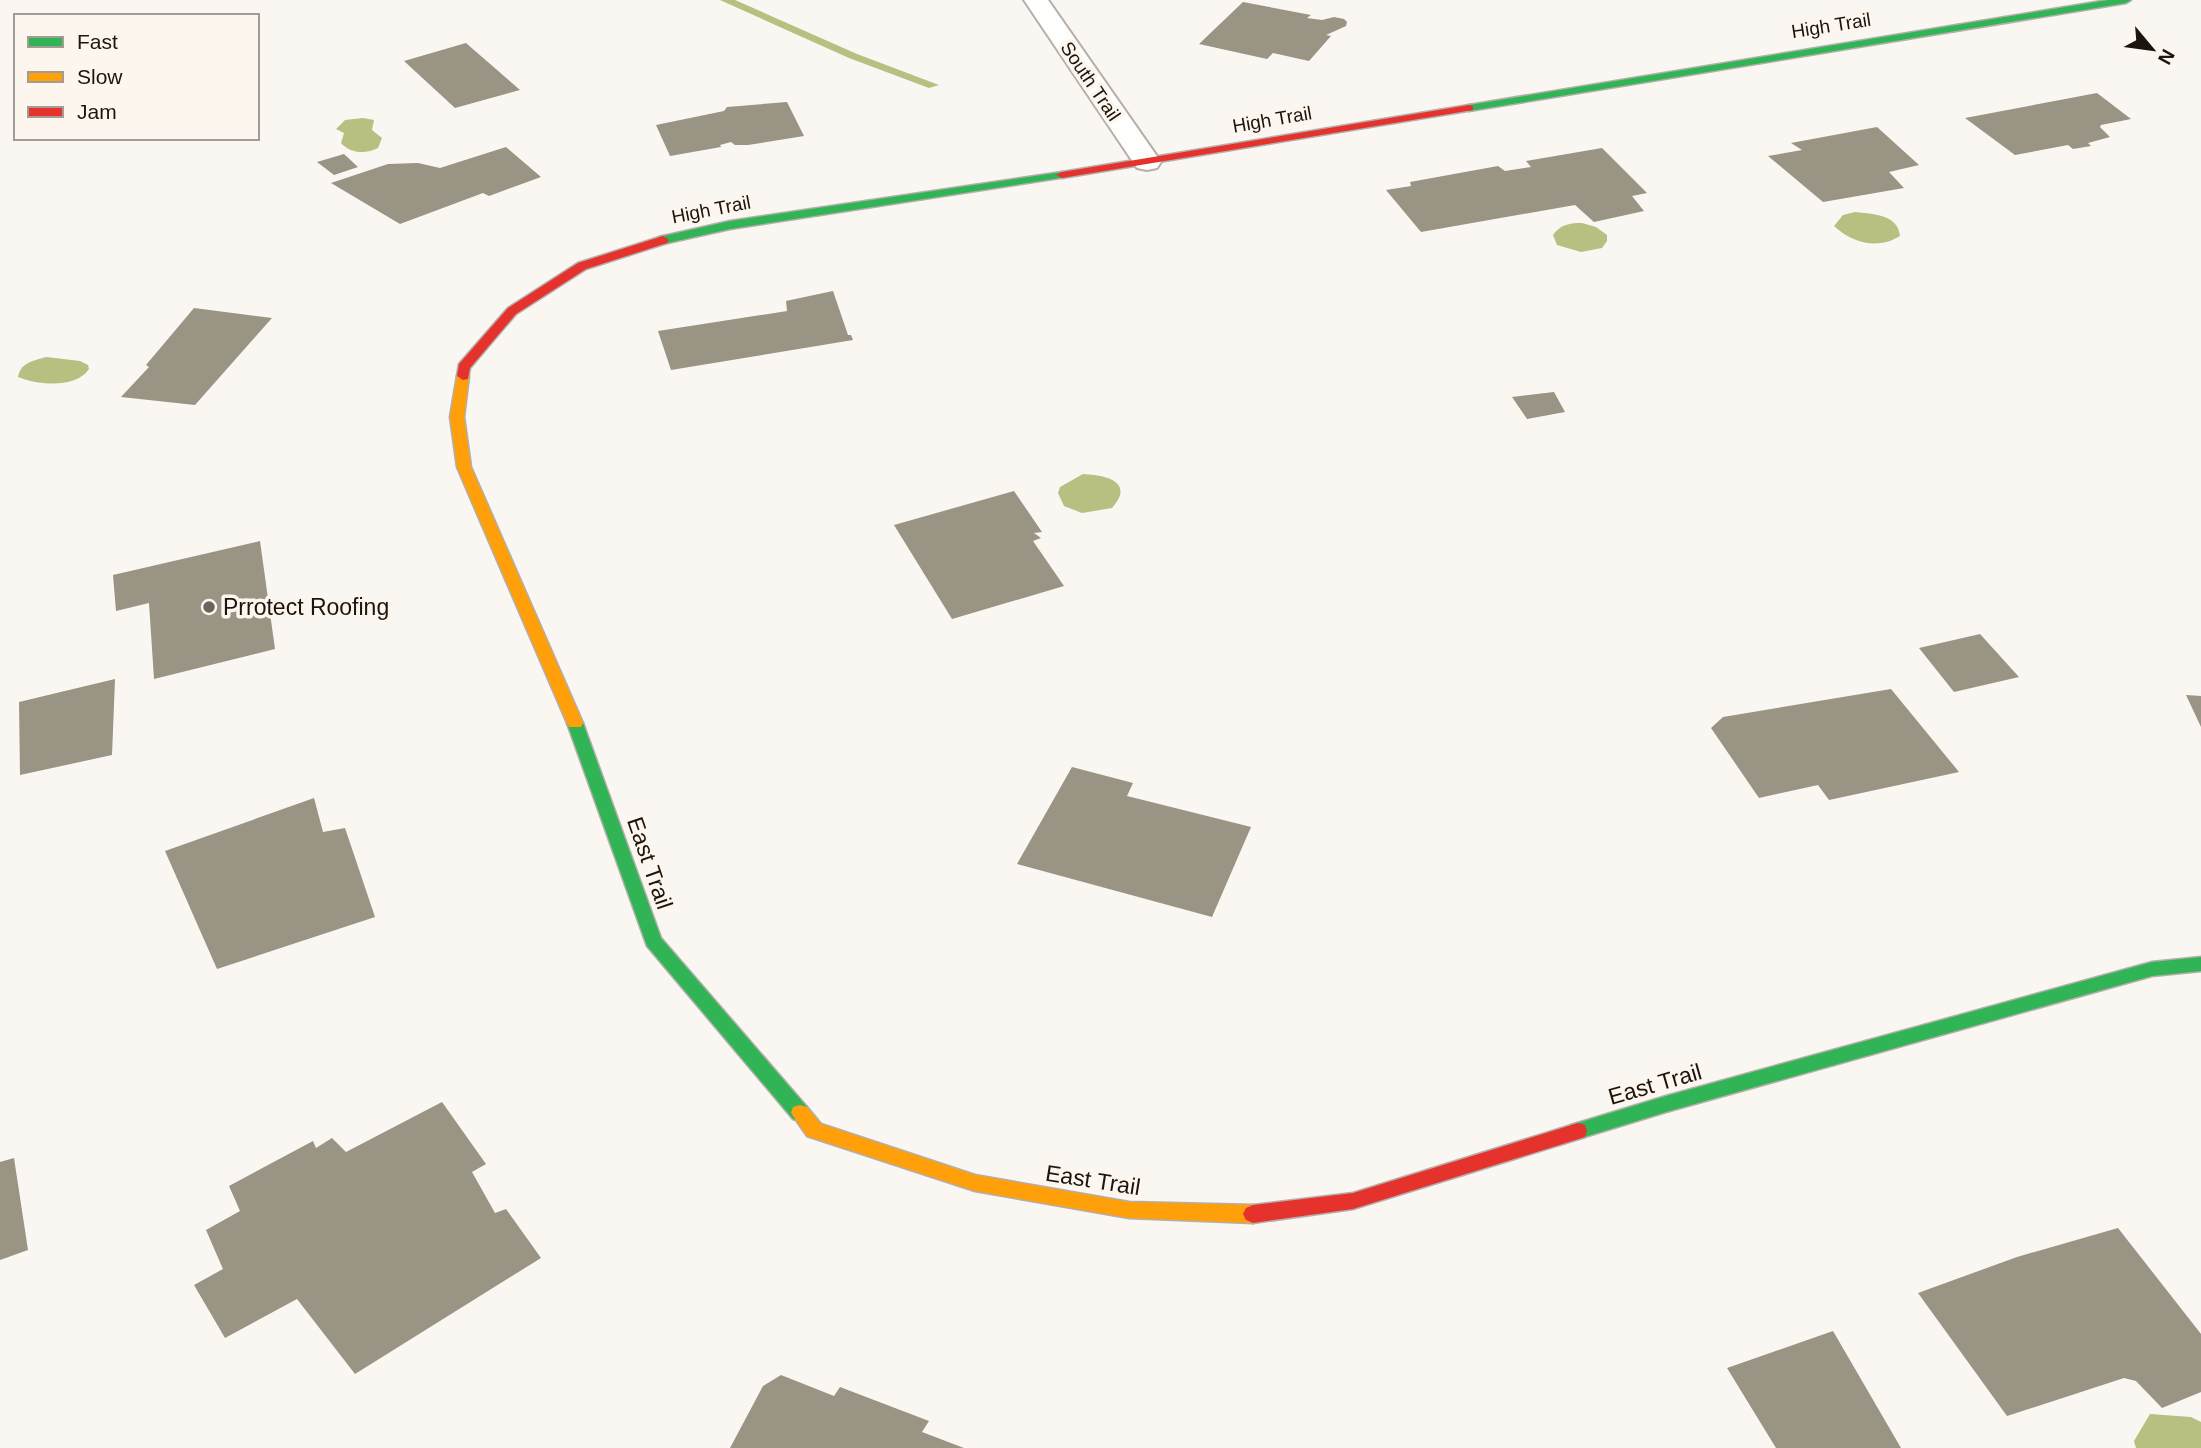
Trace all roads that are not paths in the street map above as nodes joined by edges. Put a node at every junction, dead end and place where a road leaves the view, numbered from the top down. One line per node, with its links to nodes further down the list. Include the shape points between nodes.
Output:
1 (1036, 0): 3 (street, South Trail)
2 (2126, 0): 3 (street, High Trail)
3 (1147, 162): 4 (street, High Trail, via 730,225 656,241 582,266 512,311)
4 (464, 367): 5 (street, East Trail, via 457,417 464,467 586,748 653,941 814,1130 975,1183 1129,1210 1245,1215 1353,1201 1666,1104 2152,969)
5 (2201, 964)

